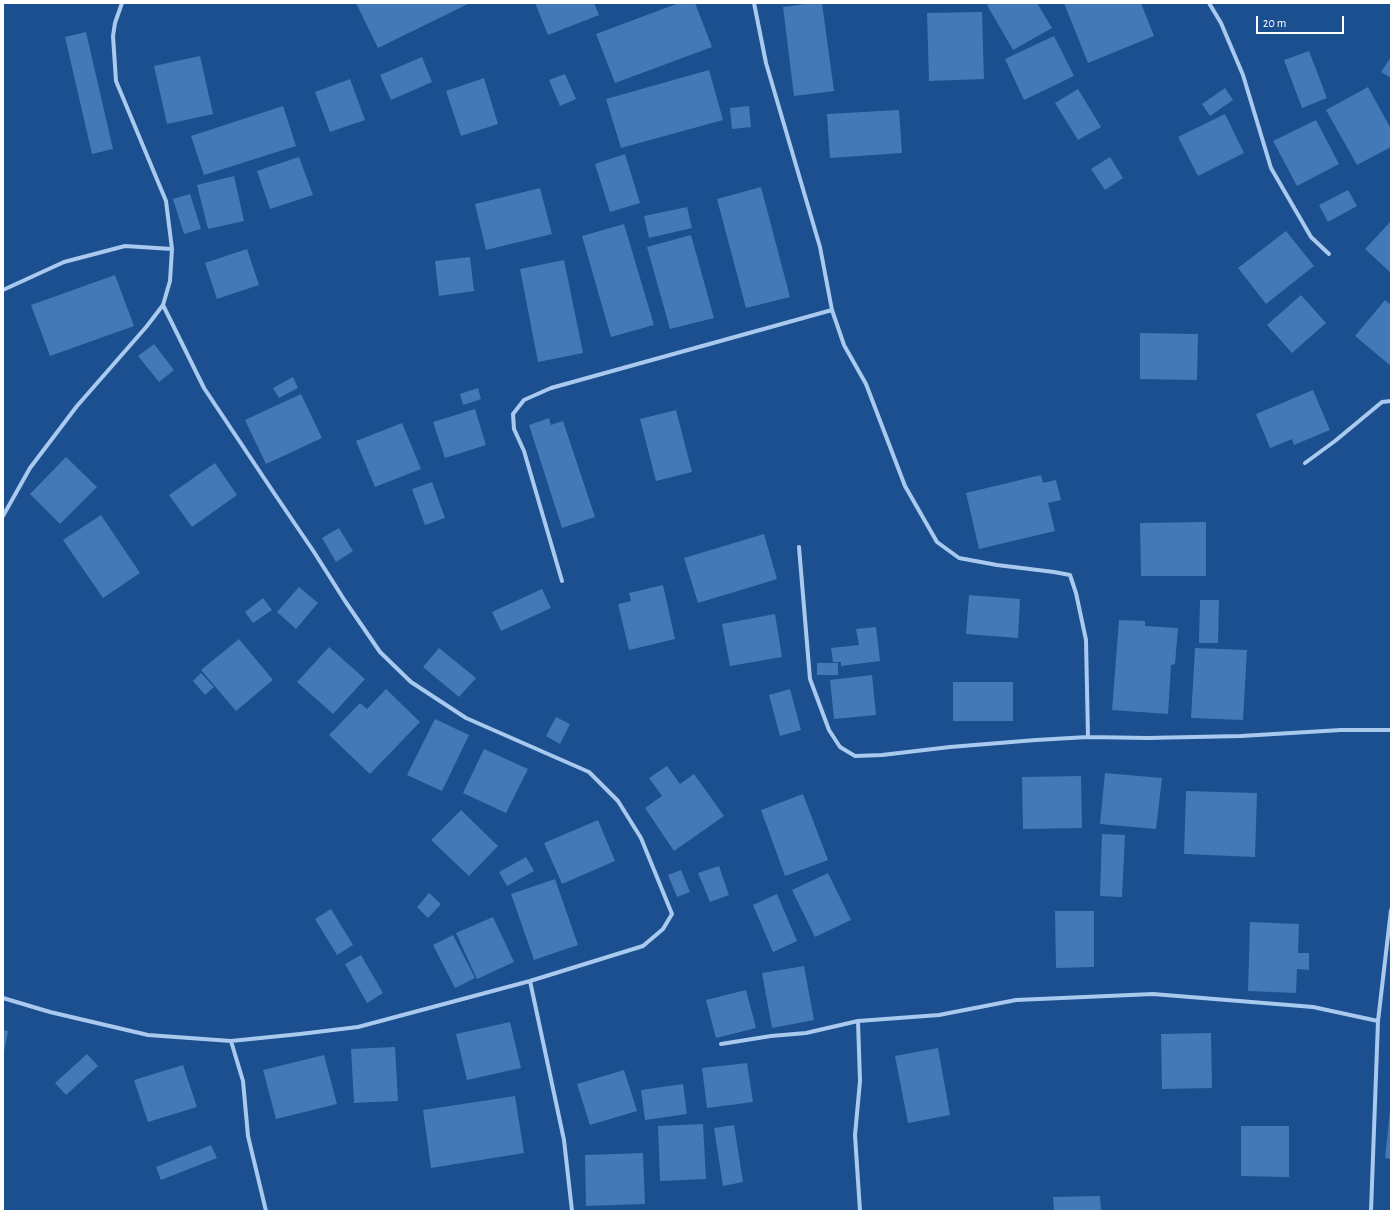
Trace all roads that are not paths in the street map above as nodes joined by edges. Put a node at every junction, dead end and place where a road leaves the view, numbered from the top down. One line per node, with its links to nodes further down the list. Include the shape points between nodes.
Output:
1 (122, 3): 4 (street, via 113,36 116,81 166,201)
2 (754, 3): 8 (street, via 766,63 820,247)
3 (1209, 3): 5 (street, via 1221,23 1243,75 1271,168 1311,237)
4 (172, 249): 6 (street, via 125,246 64,262); 7 (street, via 170,281)
5 (1329, 254)
6 (3, 290)
7 (163, 304): 11 (street, via 72,412 30,468); 17 (street, via 204,388 380,652 411,682 466,718 588,772 618,801 641,838 672,914 663,929 643,946)
8 (832, 310): 13 (street, via 551,388 524,400 513,414 514,429 524,451); 15 (street, via 844,345 866,384 905,486 937,542 959,558 1070,575 1086,640)
9 (1391, 401): 10 (street, via 1382,402)
10 (1305, 463)
11 (3, 516)
12 (799, 547): 15 (street, via 810,679 829,730 840,747 855,756 882,756 950,747)
13 (562, 581)
14 (1391, 730): 15 (street, via 1241,736)
15 (1088, 737)
16 (1391, 910): 20 (street)
17 (530, 981): 21 (street, via 358,1027); 24 (street, via 564,1140)
18 (3, 998): 21 (street, via 148,1035)
19 (858, 1021): 20 (street, via 940,1016 1016,1000 1153,994 1313,1006); 22 (street, via 806,1033); 25 (street, via 860,1081 855,1134)
20 (1378, 1021): 26 (street)
21 (231, 1040): 23 (street, via 243,1081 248,1136)
22 (721, 1044)
23 (266, 1211)
24 (572, 1211)
25 (860, 1211)
26 (1371, 1211)

